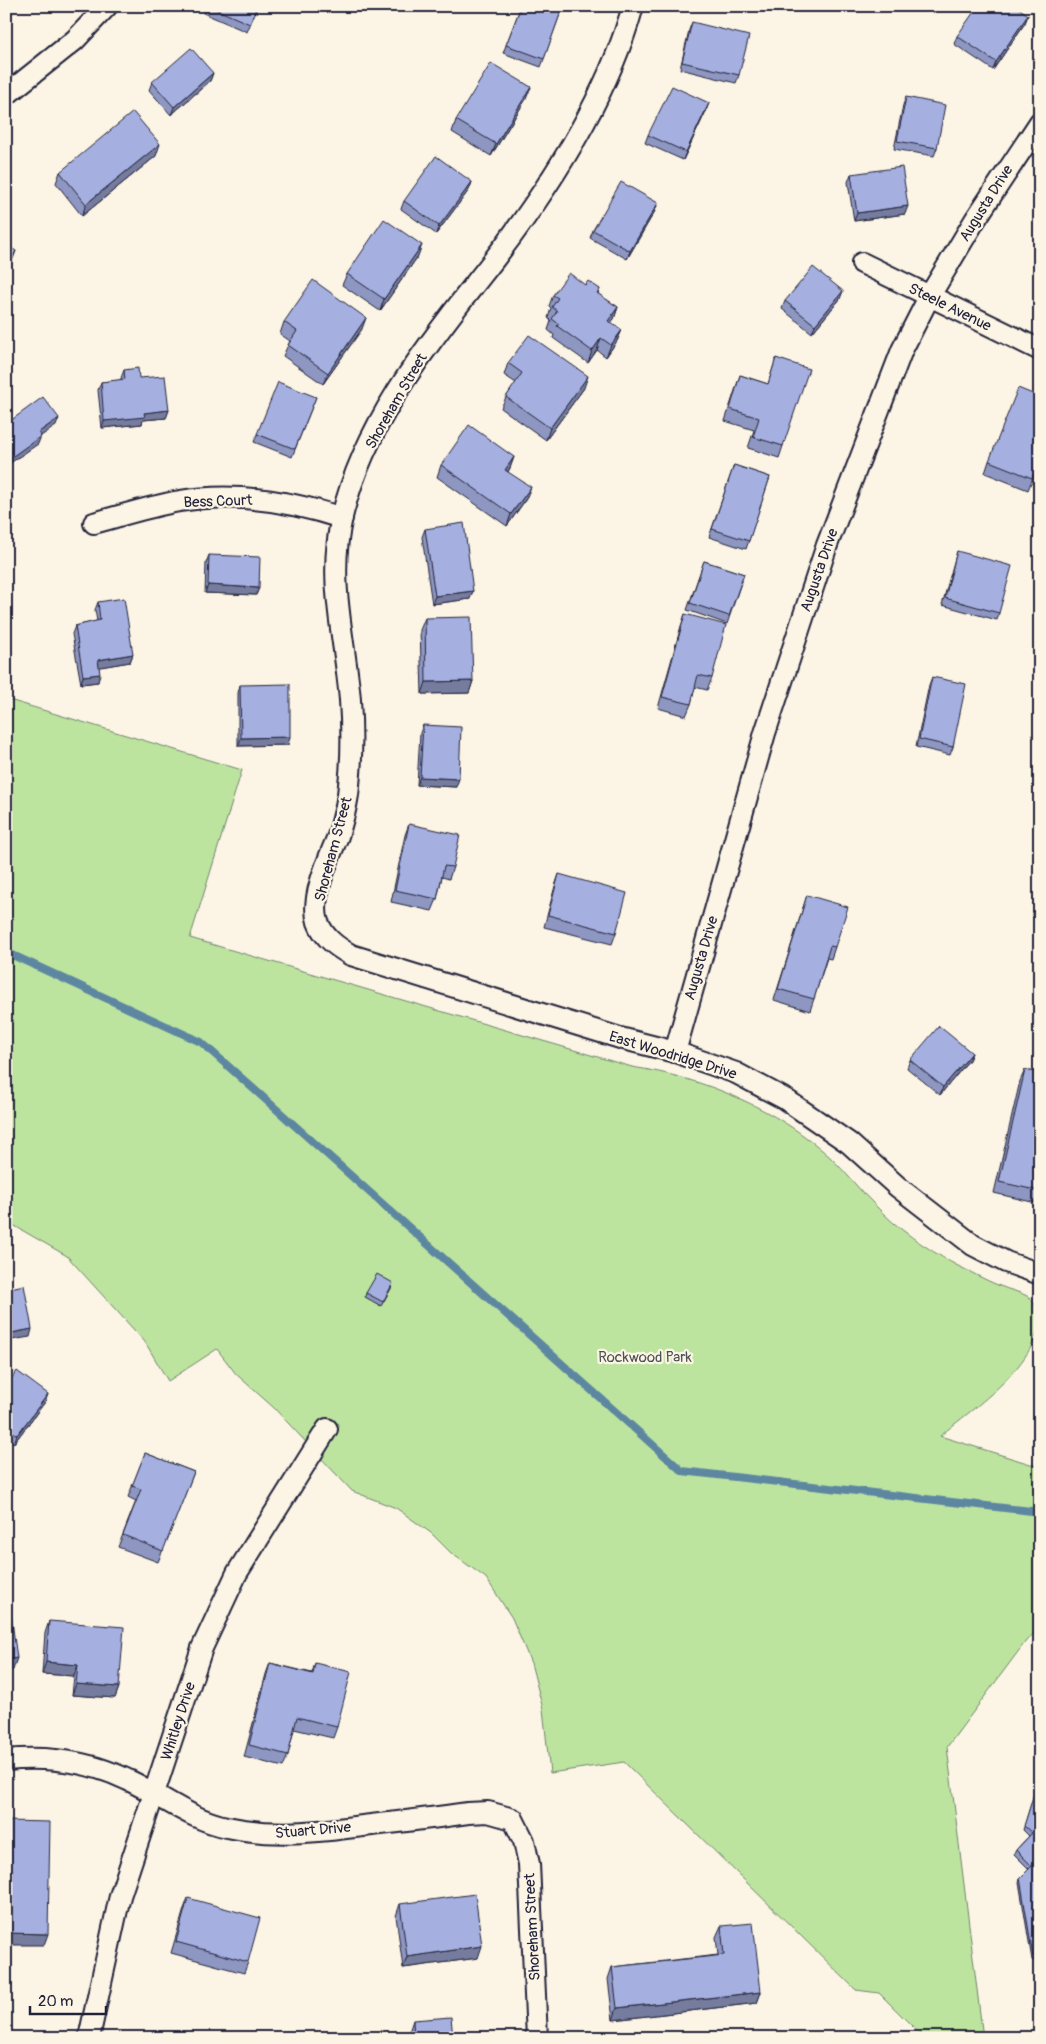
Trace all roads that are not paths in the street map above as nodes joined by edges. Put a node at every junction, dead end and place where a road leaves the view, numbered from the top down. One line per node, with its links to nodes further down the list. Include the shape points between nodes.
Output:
1 (107, 6): 3 (street, via 76,40)
2 (633, 6): 8 (street, Shoreham Street, via 614,62 580,130 541,194 458,304 375,430 355,476)
3 (6, 95)
4 (1040, 122): 6 (street, Augusta Drive)
5 (862, 263): 6 (street, Steele Avenue)
6 (928, 297): 7 (street, Steele Avenue); 11 (street, Augusta Drive, via 902,350 826,545 765,733)
7 (1040, 350)
8 (342, 518): 9 (street, Bess Court, via 284,503 220,498 158,505); 10 (street, Shoreham Street, via 336,566 336,608 350,700 352,743 349,787 339,833 318,895 317,921)
9 (94, 523)
10 (324, 933): 11 (street, East Woodridge Drive, via 333,944 351,955)
11 (674, 1052): 12 (street, East Woodridge Drive, via 736,1073 785,1098 849,1143 898,1187 972,1245)
12 (1040, 1274)
13 (327, 1429): 15 (street, Whitley Drive, via 237,1573 202,1648)
14 (6, 1760): 15 (street, Stuart Drive, via 35,1758 86,1764 129,1780)
15 (154, 1794): 16 (street, Stuart Drive, via 195,1816 225,1827 263,1834 320,1831 468,1813 488,1812); 17 (street, Whitley Drive, via 120,1896)
16 (513, 1819): 18 (street, Shoreham Street, via 524,1841 529,1864)
17 (89, 2038)
18 (537, 2038)

